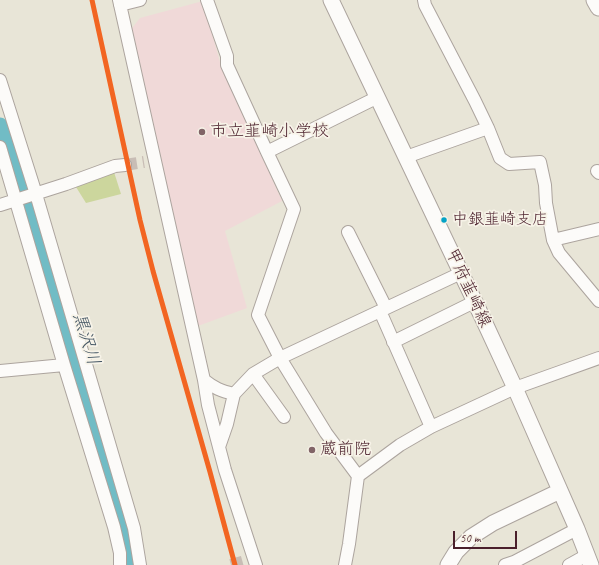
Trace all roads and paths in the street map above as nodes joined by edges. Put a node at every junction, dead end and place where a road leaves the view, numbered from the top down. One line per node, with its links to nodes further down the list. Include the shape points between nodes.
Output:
1 (140, 0): 6 (street)
2 (207, 0): 12 (street, via 227,56 227,65)
3 (331, 0): 9 (main road, 甲府韮崎線)
4 (424, 0): 10 (street)
5 (595, 0): 7 (highway)
6 (120, 2): 31 (street, via 149,161)
7 (599, 7)
8 (0, 80): 15 (street)
9 (378, 97): 12 (street); 13 (main road, 甲府韮崎線)
10 (488, 128): 13 (street); 20 (street, via 500,158 509,164 540,162)
11 (0, 146): 16 (street)
12 (267, 152): 26 (street, via 294,209 258,315)
13 (406, 157): 21 (main road, 甲府韮崎線)
14 (125, 164): 15 (street)
15 (36, 194): 16 (street); 43 (street, via 134,528)
16 (16, 200): 17 (street); 28 (street)
17 (0, 205)
18 (599, 229): 20 (street)
19 (348, 232): 24 (street)
20 (553, 240): 22 (street, via 559,253)
21 (461, 273): 23 (main road, 甲府韮崎線); 24 (street)
22 (599, 301)
23 (474, 302): 25 (street); 32 (main road, 甲府韮崎線)
24 (383, 310): 25 (street); 26 (street)
25 (393, 342): 35 (street)
26 (280, 358): 30 (street); 37 (street, via 326,433)
27 (599, 358): 32 (street)
28 (64, 365): 29 (street); 42 (street, via 114,527)
29 (0, 371)
30 (253, 374): 33 (street); 34 (street)
31 (204, 380): 33 (street, via 212,387); 36 (street)
32 (515, 388): 35 (street); 38 (main road, 甲府韮崎線)
33 (234, 394): 36 (street)
34 (284, 418)
35 (430, 427): 37 (street)
36 (219, 447): 41 (street)
37 (358, 476): 44 (street)
38 (560, 491): 39 (main road, 甲府韮崎線); 45 (main road, via 471,536)
39 (577, 529): 40 (main road, 甲府韮崎線); 46 (street)
40 (589, 560): 47 (street)
41 (253, 561)
42 (120, 565)
43 (140, 565)
44 (345, 565)
45 (448, 565)
46 (505, 565)
47 (569, 565)

